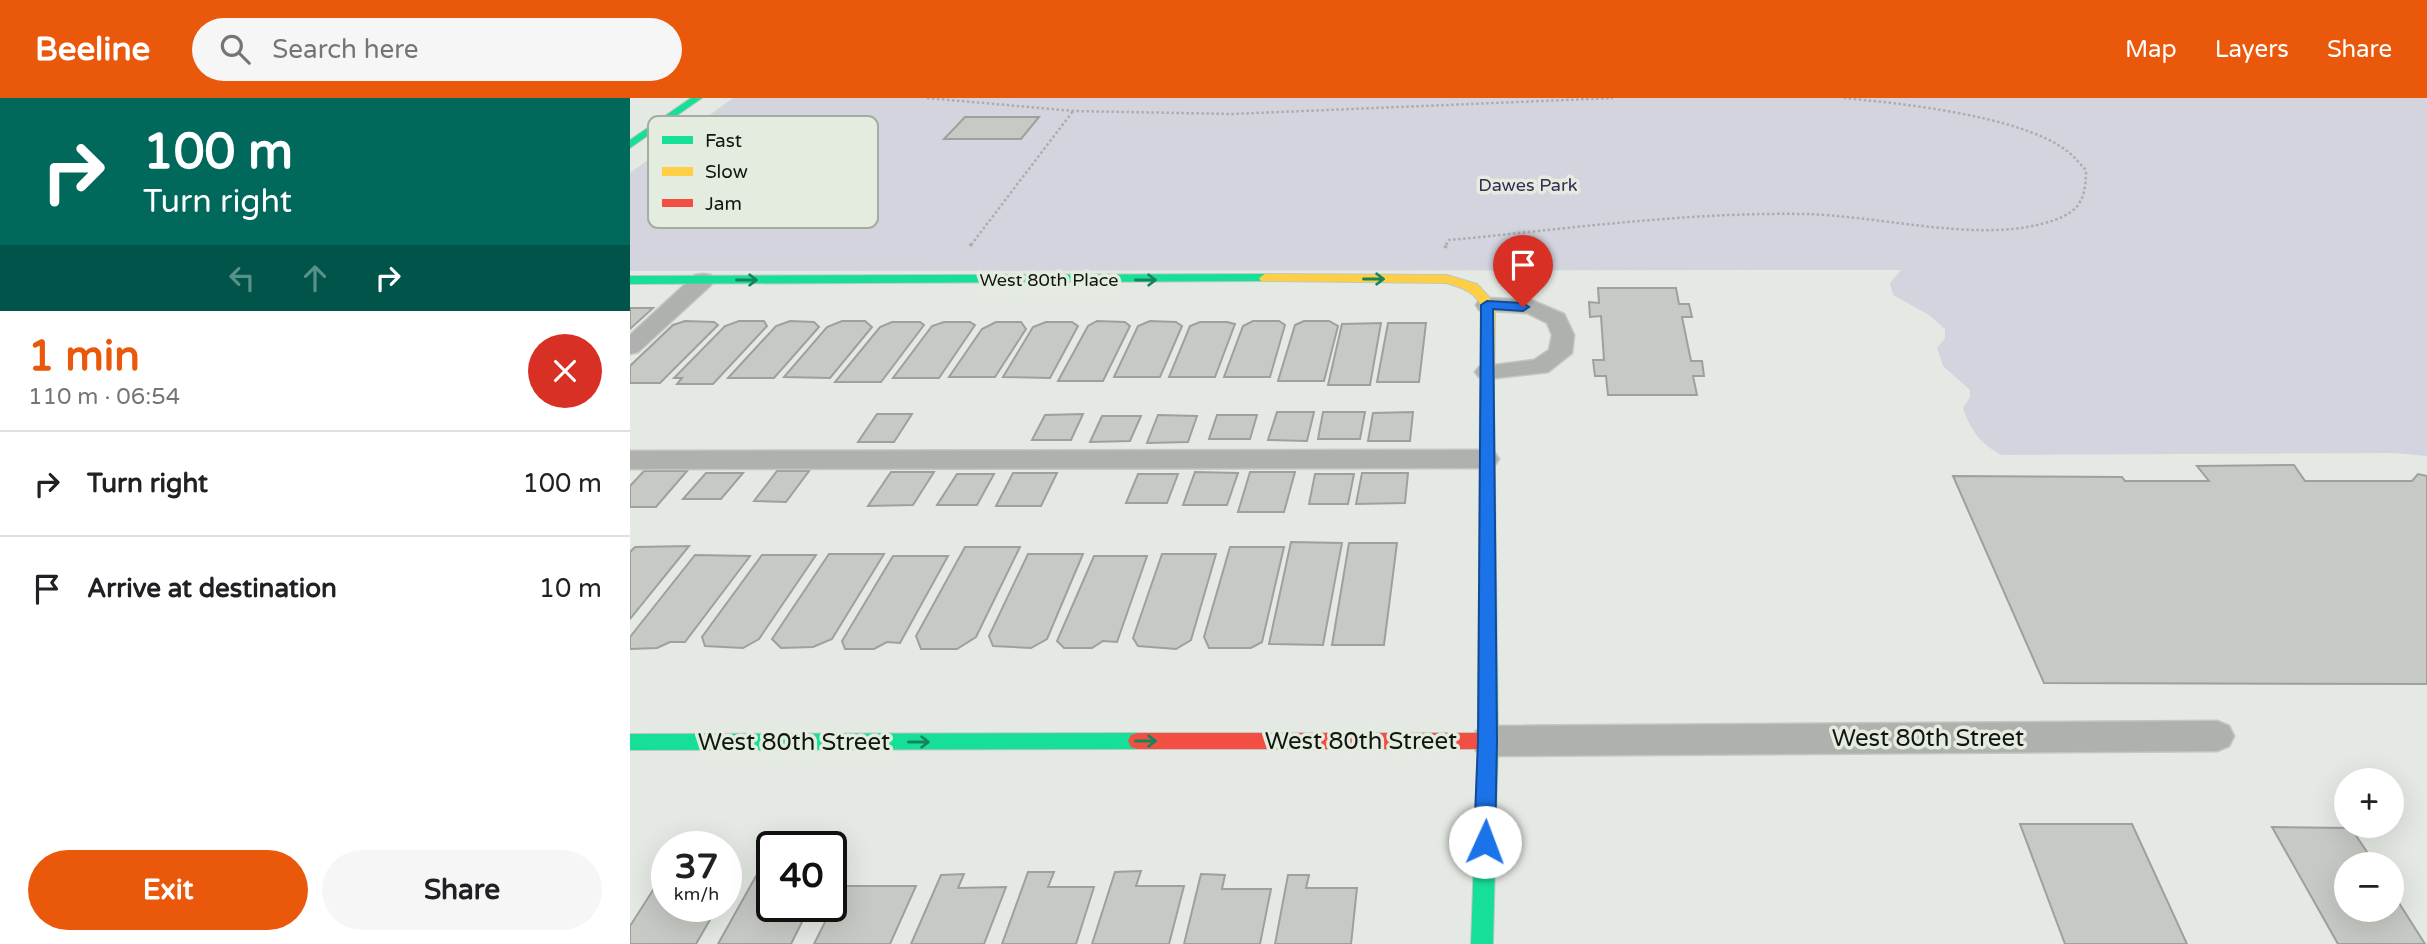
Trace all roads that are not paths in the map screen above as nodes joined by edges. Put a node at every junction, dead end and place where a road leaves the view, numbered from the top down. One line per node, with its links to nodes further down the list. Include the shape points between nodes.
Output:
1 (697, 98): 2 (street)
2 (671, 116)
3 (648, 132): 4 (street)
4 (630, 145)
5 (630, 280): 6 (street, West 80th Place)
6 (703, 280): 7 (street, West 80th Place, one-way to 7, via 1427,278 1468,284 1480,291); 8 (lane)
7 (1487, 305): 9 (street); 9 (lane, via 1531,307 1556,319 1563,335 1560,352 1540,367)
8 (630, 347)
9 (1487, 372): 11 (street)
10 (630, 460): 11 (lane)
11 (1486, 460): 13 (street)
12 (2217, 736): 13 (lane, West 80th Street)
13 (1488, 741): 14 (street, West 80th Street, one-way to 13); 15 (street)
14 (630, 743)
15 (1482, 944)

